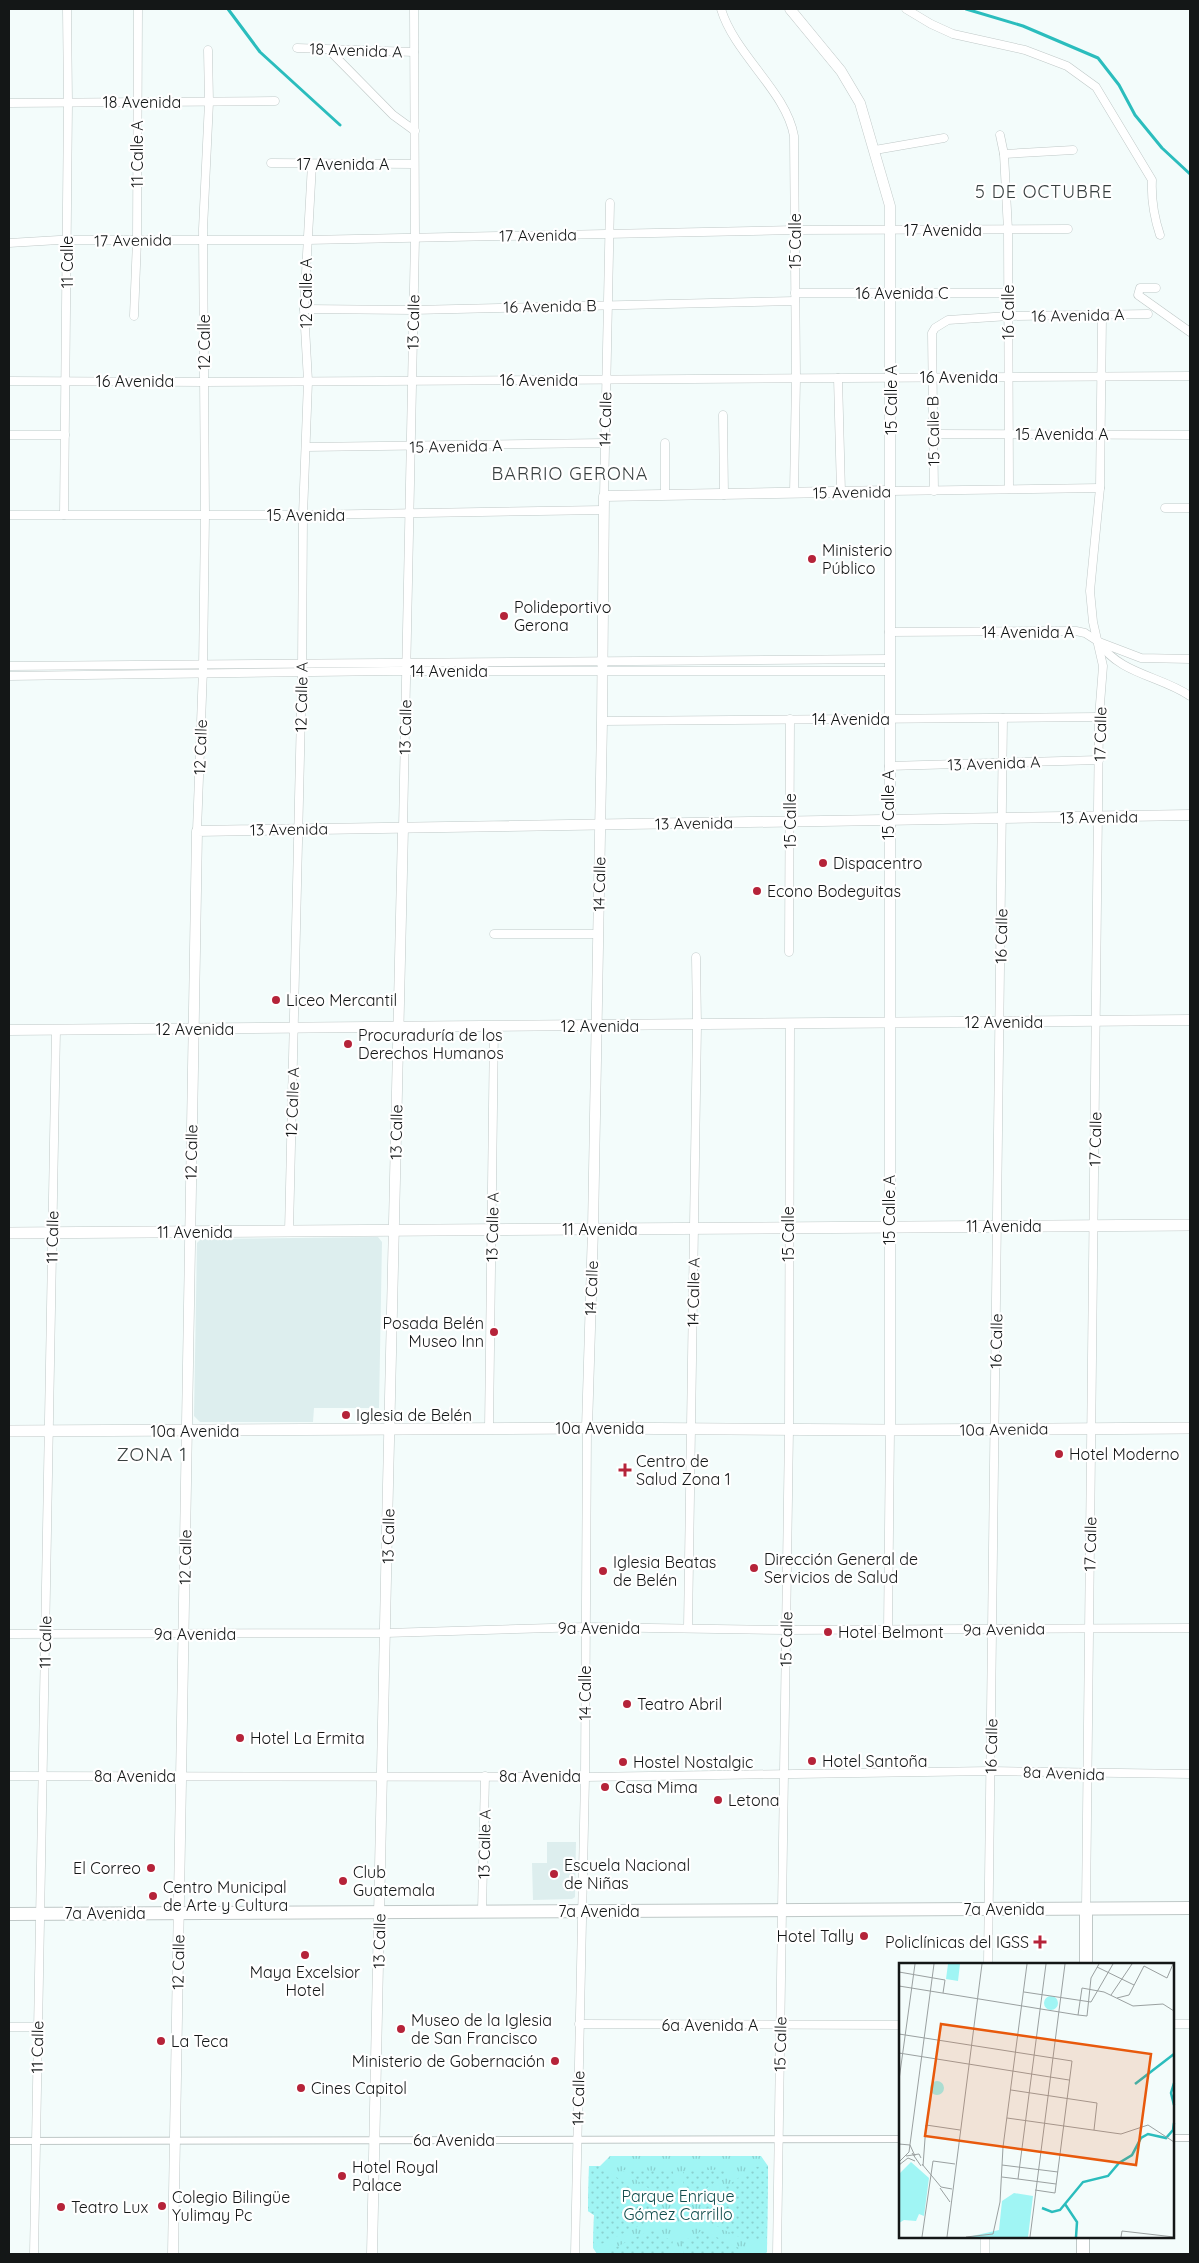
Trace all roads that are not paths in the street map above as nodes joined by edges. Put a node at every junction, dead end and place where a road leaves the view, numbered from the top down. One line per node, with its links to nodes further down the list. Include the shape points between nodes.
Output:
1 (67, 9): 14 (street, 11 Calle)
2 (138, 9): 12 (street, 11 Calle A)
3 (414, 9): 10 (street, 13 Calle)
4 (721, 9): 27 (street, 15 Calle, via 734,37 792,125)
5 (790, 9): 19 (street, 15 Calle A, via 852,89 860,103)
6 (906, 9): 31 (street, via 953,34 1025,50 1066,66 1096,87 1152,180 1151,196)
7 (297, 48): 9 (street, 18 Avenida A)
8 (208, 50): 13 (street, 12 Calle)
9 (329, 50): 10 (street, 18 Avenida A); 16 (street, via 394,115)
10 (414, 52): 16 (street, 13 Calle)
11 (276, 101): 13 (street, 18 Avenida)
12 (137, 102): 13 (street, 18 Avenida); 14 (street, 18 Avenida); 35 (street, 11 Calle A)
13 (209, 102): 33 (street, 12 Calle)
14 (68, 103): 15 (street, 18 Avenida); 34 (street, 11 Calle)
15 (9, 104)
16 (415, 131): 24 (street, 13 Calle)
17 (1000, 135): 21 (street, 16 Calle)
18 (944, 138): 19 (street)
19 (875, 150): 28 (street, 15 Calle A, via 890,206)
20 (1073, 150): 21 (street)
21 (1004, 154): 29 (street, 16 Calle)
22 (271, 163): 23 (street, 17 Avenida A)
23 (312, 164): 24 (street, 17 Avenida A); 36 (street, 12 Calle A)
24 (414, 164): 32 (street, 13 Calle)
25 (610, 203): 30 (street, 14 Calle)
26 (1068, 229): 29 (street, 17 Avenida)
27 (795, 230): 28 (street, 17 Avenida); 30 (street, 17 Avenida); 41 (street, 15 Calle)
28 (891, 230): 29 (street, 17 Avenida); 39 (street, 15 Calle A)
29 (1008, 230): 40 (street, 16 Calle)
30 (608, 233): 32 (street, 17 Avenida); 42 (street, 14 Calle)
31 (1160, 235)
32 (415, 238): 36 (street, 17 Avenida); 44 (street, 13 Calle)
33 (203, 239): 35 (street, 17 Avenida); 36 (street, 17 Avenida); 63 (street, 12 Calle)
34 (67, 240): 35 (street, 17 Avenida); 37 (street, 17 Avenida); 62 (street, 11 Calle)
35 (137, 240): 46 (street, 11 Calle A)
36 (307, 240): 43 (street, 12 Calle A)
37 (9, 242)
38 (1156, 288): 50 (street, 16 Avenida A, via 1140,288 1138,295)
39 (891, 293): 40 (street, 16 Avenida C); 41 (street, 16 Avenida C); 57 (street, 15 Calle A)
40 (1008, 293): 47 (street, 16 Calle)
41 (795, 297): 42 (street, 16 Avenida B); 55 (street, 15 Calle)
42 (607, 305): 44 (street, 16 Avenida B); 58 (street, 14 Calle)
43 (304, 309): 44 (street, 16 Avenida B); 61 (street, 12 Calle A)
44 (413, 310): 59 (street, 13 Calle)
45 (1148, 314): 48 (street, 16 Avenida A)
46 (134, 316)
47 (1009, 316): 48 (street, 16 Avenida A); 49 (street, 16 Avenida A); 54 (street, 16 Calle)
48 (1102, 316): 51 (street, 17 Calle)
49 (948, 320): 53 (street, 15 Calle B, via 932,333)
50 (1190, 332)
51 (1100, 376): 52 (street, 16 Avenida); 54 (street, 16 Avenida); 69 (street, 17 Calle)
52 (1190, 376)
53 (932, 377): 54 (street, 16 Avenida); 57 (street, 16 Avenida); 67 (street, 15 Calle B)
54 (1007, 377): 68 (street, 16 Calle)
55 (796, 378): 56 (street, 16 Avenida); 58 (street, 16 Avenida); 80 (street, 15 Calle)
56 (838, 378): 57 (street, 16 Avenida); 79 (street)
57 (891, 378): 77 (street, 15 Calle A)
58 (606, 379): 59 (street, 16 Avenida); 71 (street, 14 Calle)
59 (412, 380): 61 (street, 16 Avenida); 73 (street, 13 Calle)
60 (9, 381): 62 (street, 16 Avenida)
61 (308, 381): 63 (street, 16 Avenida); 74 (street, 12 Calle A)
62 (66, 382): 63 (street, 16 Avenida); 66 (street, 11 Calle)
63 (204, 382): 89 (street, 12 Calle)
64 (723, 415): 82 (street)
65 (9, 434): 66 (street)
66 (65, 434): 91 (street, 11 Calle)
67 (934, 434): 68 (street, 15 Avenida A); 78 (street, 15 Calle B)
68 (1008, 434): 69 (street, 15 Avenida A); 76 (street, 16 Calle)
69 (1100, 434): 70 (street, 15 Avenida A); 75 (street, 17 Calle)
70 (1190, 435)
71 (605, 443): 73 (street, 15 Avenida A); 83 (street, 14 Calle)
72 (665, 443): 81 (street)
73 (410, 446): 74 (street, 15 Avenida A); 87 (street, 13 Calle)
74 (306, 447): 90 (street, 12 Calle A)
75 (1100, 488): 76 (street, 15 Avenida); 93 (street, 17 Calle, via 1090,591)
76 (1009, 489): 78 (street, 15 Avenida)
77 (890, 491): 78 (street, 15 Avenida); 79 (street, 15 Avenida); 92 (street, 15 Calle A)
78 (934, 491)
79 (841, 492): 80 (street, 15 Avenida)
80 (794, 493): 82 (street, 15 Avenida)
81 (665, 495): 82 (street, 15 Avenida); 83 (street, 15 Avenida)
82 (724, 495)
83 (604, 496): 86 (street, 14 Calle)
84 (1165, 508): 85 (street)
85 (1190, 508)
86 (604, 510): 87 (street, 15 Avenida); 100 (street, 14 Calle)
87 (409, 514): 90 (street, 15 Avenida); 96 (street, 13 Calle)
88 (9, 515): 91 (street, 15 Avenida)
89 (205, 515): 90 (street, 15 Avenida); 91 (street, 15 Avenida); 98 (street, 12 Calle)
90 (303, 515): 97 (street, 12 Calle A)
91 (64, 516)
92 (889, 632): 93 (street, 14 Avenida A, via 1076,631); 94 (street, 15 Calle A)
93 (1098, 642): 95 (street, 14 Avenida A, via 1141,658); 106 (street, via 1118,663); 107 (street, 17 Calle, via 1103,666)
94 (888, 659): 100 (street, 14 Avenida); 102 (street, 15 Calle A)
95 (1190, 659)
96 (406, 662): 97 (street, 14 Avenida); 100 (street, 14 Avenida); 101 (street, 13 Calle)
97 (302, 663): 98 (street, 14 Avenida); 103 (street, 12 Calle A)
98 (203, 664): 99 (street, 14 Avenida); 104 (street, 12 Calle)
99 (9, 666)
100 (602, 666): 101 (street, 14 Avenida); 102 (street, 14 Avenida); 111 (street, 14 Calle)
101 (406, 671): 103 (street, 14 Avenida); 121 (street, 13 Calle)
102 (888, 671): 110 (street, 15 Calle A)
103 (302, 672): 104 (street, 14 Avenida); 122 (street, 12 Calle A)
104 (203, 673): 105 (street, 14 Avenida); 123 (street, 12 Calle)
105 (9, 676)
106 (1190, 696)
107 (1099, 717): 108 (street, 14 Avenida); 112 (street, 17 Calle)
108 (1004, 718): 110 (street, 14 Avenida); 113 (street, 16 Calle)
109 (790, 719): 110 (street, 14 Avenida); 111 (street, 14 Avenida); 119 (street, 15 Calle)
110 (888, 719): 114 (street, 15 Calle A)
111 (602, 721): 120 (street, 14 Calle)
112 (1099, 760): 113 (street, 13 Avenida A); 116 (street, 17 Calle)
113 (1003, 763): 114 (street, 13 Avenida A); 117 (street, 16 Calle)
114 (888, 766): 118 (street, 15 Calle A)
115 (1190, 816): 116 (street, 13 Avenida)
116 (1099, 817): 117 (street, 13 Avenida); 130 (street, 17 Calle)
117 (1002, 818): 118 (street, 13 Avenida); 129 (street, 16 Calle)
118 (888, 820): 119 (street, 13 Avenida); 131 (street, 15 Calle A)
119 (790, 822): 120 (street, 13 Avenida); 126 (street, 15 Calle)
120 (600, 825): 121 (street, 13 Avenida); 125 (street, 14 Calle)
121 (403, 828): 122 (street, 13 Avenida); 137 (street, 13 Calle)
122 (299, 829): 123 (street, 13 Avenida); 136 (street, 12 Calle A)
123 (197, 831): 138 (street, 12 Calle)
124 (494, 934): 125 (street)
125 (598, 934): 135 (street, 14 Calle)
126 (789, 952)
127 (696, 957): 132 (street, 14 Calle A)
128 (1190, 1020): 130 (street, 12 Avenida)
129 (1000, 1022): 130 (street, 12 Avenida); 131 (street, 12 Avenida); 143 (street, 16 Calle)
130 (1098, 1022): 141 (street, 17 Calle)
131 (888, 1023): 133 (street, 12 Avenida); 145 (street, 15 Calle A)
132 (697, 1025): 133 (street, 12 Avenida); 135 (street, 12 Avenida); 146 (street, 14 Calle A)
133 (790, 1025): 144 (street, 15 Calle)
134 (494, 1026): 135 (street, 12 Avenida); 137 (street, 12 Avenida); 149 (street, 13 Calle A)
135 (596, 1026): 147 (street, 14 Calle)
136 (294, 1028): 137 (street, 12 Avenida); 138 (street, 12 Avenida); 150 (street, 12 Calle A)
137 (397, 1028): 148 (street, 13 Calle)
138 (194, 1029): 140 (street, 12 Avenida); 152 (street, 12 Calle)
139 (9, 1030): 140 (street, 12 Avenida)
140 (56, 1030): 151 (street, 11 Calle)
141 (1094, 1225): 142 (main road, 11 Avenida); 143 (main road, 11 Avenida); 159 (street, 17 Calle)
142 (1190, 1225)
143 (997, 1226): 145 (main road, 11 Avenida); 163 (street, 16 Calle)
144 (788, 1227): 145 (main road, 11 Avenida); 146 (main road, 11 Avenida); 156 (street, 15 Calle)
145 (889, 1227): 162 (street, 15 Calle A)
146 (694, 1228): 147 (main road, 11 Avenida); 158 (street, 14 Calle A)
147 (593, 1229): 149 (main road, 11 Avenida); 155 (street, 14 Calle)
148 (394, 1230): 149 (main road, 11 Avenida); 150 (main road, 11 Avenida); 161 (street, 13 Calle)
149 (493, 1230): 154 (street, 13 Calle A)
150 (289, 1231): 152 (main road, 11 Avenida)
151 (52, 1232): 152 (main road, 11 Avenida); 153 (main road, 11 Avenida); 160 (street, 11 Calle)
152 (190, 1232): 165 (street, 12 Calle)
153 (9, 1233)
154 (489, 1428): 155 (main road, 10a Avenida); 161 (main road, 10a Avenida)
155 (587, 1428): 158 (main road, 10a Avenida); 166 (street, 14 Calle)
156 (788, 1428): 158 (main road, 10a Avenida); 162 (main road, 10a Avenida); 171 (street, 15 Calle)
157 (1190, 1428): 159 (main road, 10a Avenida)
158 (690, 1429): 167 (street, 14 Calle A)
159 (1092, 1429): 163 (main road, 10a Avenida); 168 (street, 17 Calle)
160 (49, 1430): 164 (main road, 10a Avenida); 165 (main road, 10a Avenida); 175 (street, 11 Calle)
161 (390, 1430): 165 (main road, 10a Avenida); 173 (street, 13 Calle)
162 (890, 1430): 163 (main road, 10a Avenida); 172 (street, 15 Calle A)
163 (995, 1430): 170 (street, 16 Calle)
164 (9, 1431)
165 (187, 1431): 176 (street, 12 Calle)
166 (586, 1627): 167 (street, 9a Avenida); 173 (street, 9a Avenida); 186 (street, 14 Calle)
167 (688, 1628): 171 (street, 9a Avenida)
168 (1089, 1628): 169 (street, 9a Avenida); 170 (street, 9a Avenida); 179 (street, 17 Calle)
169 (1190, 1628)
170 (992, 1629): 172 (street, 9a Avenida); 177 (street, 16 Calle)
171 (786, 1630): 172 (street, 9a Avenida); 178 (street, 15 Calle)
172 (888, 1630)
173 (386, 1633): 176 (street, 9a Avenida); 184 (street, 13 Calle)
174 (9, 1634): 175 (street, 9a Avenida)
175 (45, 1634): 176 (street, 9a Avenida); 183 (street, 11 Calle)
176 (183, 1634): 181 (street, 12 Calle)
177 (991, 1771): 178 (street, 8a Avenida); 179 (street, 8a Avenida); 189 (street, 16 Calle)
178 (784, 1774): 186 (street, 8a Avenida); 190 (street, 15 Calle)
179 (1088, 1774): 180 (street, 8a Avenida); 187 (street, 17 Calle)
180 (1190, 1774)
181 (181, 1775): 183 (street, 8a Avenida); 184 (street, 8a Avenida); 194 (street, 12 Calle)
182 (9, 1776): 183 (street, 8a Avenida)
183 (43, 1776): 196 (street, 11 Calle)
184 (382, 1776): 185 (street, 8a Avenida); 193 (street, 13 Calle)
185 (485, 1776): 186 (street, 8a Avenida); 191 (street, 13 Calle A)
186 (585, 1777): 192 (street, 14 Calle)
187 (1086, 1908): 188 (main road, 7a Avenida); 189 (main road, 7a Avenida); 198 (main road, 17 Calle)
188 (1190, 1908)
189 (989, 1909): 190 (main road, 7a Avenida); 197 (street, 16 Calle)
190 (782, 1910): 192 (main road, 7a Avenida); 202 (street, 15 Calle)
191 (482, 1911): 192 (main road, 7a Avenida); 193 (main road, 7a Avenida)
192 (582, 1911): 199 (street, 14 Calle)
193 (380, 1912): 194 (main road, 7a Avenida); 210 (street, 13 Calle)
194 (179, 1913): 196 (main road, 7a Avenida); 214 (street, 12 Calle)
195 (9, 1914): 196 (main road, 7a Avenida)
196 (40, 1914): 205 (street, 11 Calle)
197 (988, 1963)
198 (1086, 1963)
199 (579, 2024): 202 (street, 6a Avenida A); 211 (street, 14 Calle)
200 (1174, 2024): 201 (street)
201 (1190, 2024)
202 (781, 2025): 203 (street, 6a Avenida A); 208 (street, 15 Calle)
203 (899, 2025)
204 (9, 2027): 205 (street)
205 (38, 2027): 213 (street, 11 Calle)
206 (1174, 2138): 207 (street)
207 (1190, 2138)
208 (779, 2139): 209 (street, 6a Avenida); 211 (street, 6a Avenida); 221 (street, 15 Calle)
209 (899, 2139)
210 (375, 2140): 211 (street, 6a Avenida); 214 (street, 6a Avenida); 219 (street, 13 Calle)
211 (577, 2140): 220 (street, 14 Calle)
212 (9, 2141): 213 (street, 6a Avenida)
213 (36, 2141): 214 (street, 6a Avenida); 217 (street, 11 Calle)
214 (175, 2141): 218 (street, 12 Calle)
215 (985, 2238): 222 (street)
216 (1083, 2238): 223 (main road)
217 (34, 2254)
218 (173, 2254)
219 (372, 2254)
220 (574, 2254)
221 (777, 2254)
222 (985, 2254)
223 (1083, 2254)

